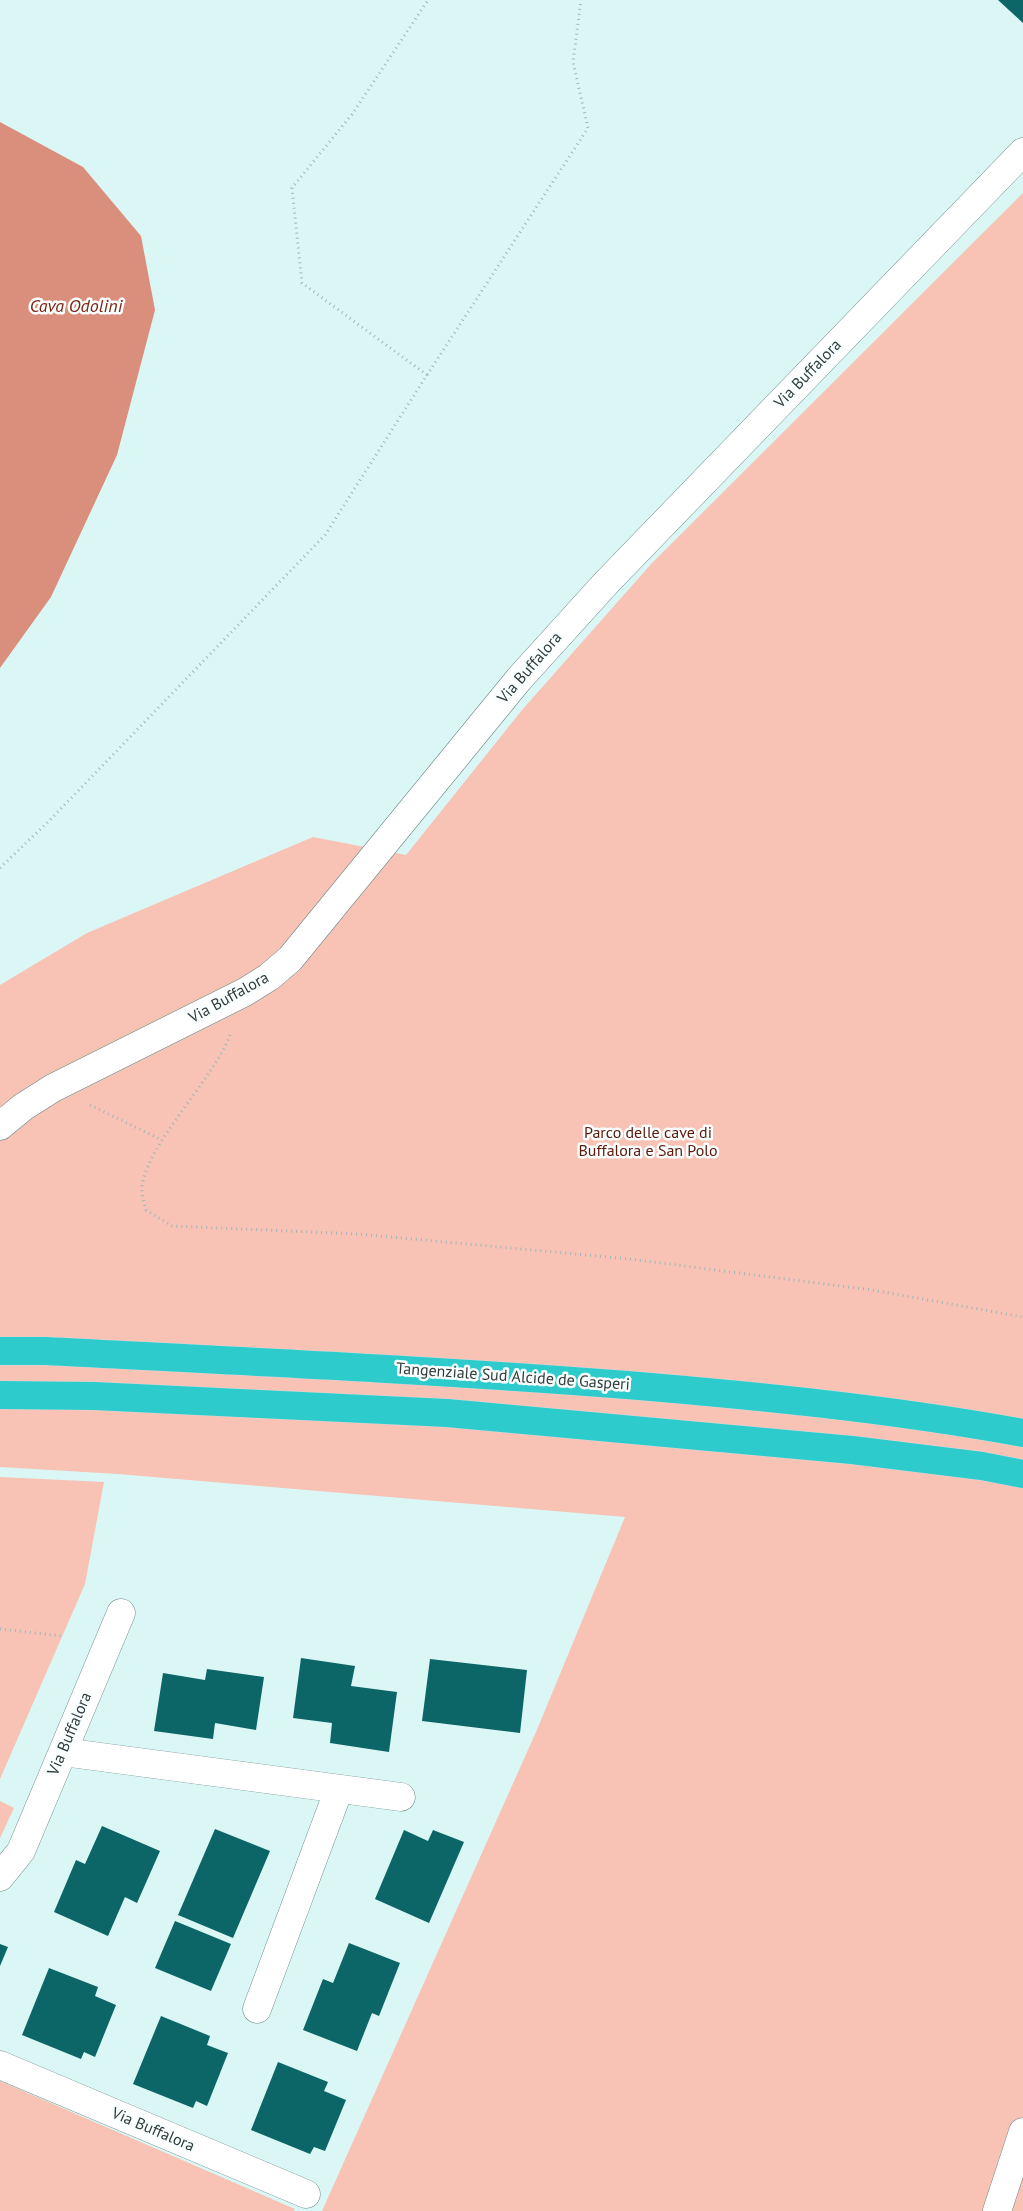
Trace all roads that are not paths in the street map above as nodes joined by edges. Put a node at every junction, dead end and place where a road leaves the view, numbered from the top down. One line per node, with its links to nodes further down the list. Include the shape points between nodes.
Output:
1 (1023, 152): 2 (street, Via Buffalora, via 606,583 519,679 290,959 245,992 53,1088)
2 (0, 1126)
3 (0, 1336): 5 (highway)
4 (0, 1351): 5 (highway, Tangenziale Sud Alcide de Gasperi)
5 (46, 1351): 7 (highway, Tangenziale Sud Alcide de Gasperi, via 450,1371 739,1394)
6 (0, 1395): 8 (highway, via 94,1396 447,1413 852,1450)
7 (1023, 1433)
8 (1023, 1474)
9 (121, 1614): 10 (street, Via Buffalora)
10 (63, 1752): 11 (street); 13 (street, Via Buffalora, via 21,1851)
11 (339, 1789): 12 (street); 14 (street)
12 (400, 1797)
13 (0, 1877)
14 (257, 2009)
15 (0, 2065): 17 (street, Via Buffalora)
16 (1023, 2132): 18 (street)
17 (306, 2194)
18 (997, 2211)

